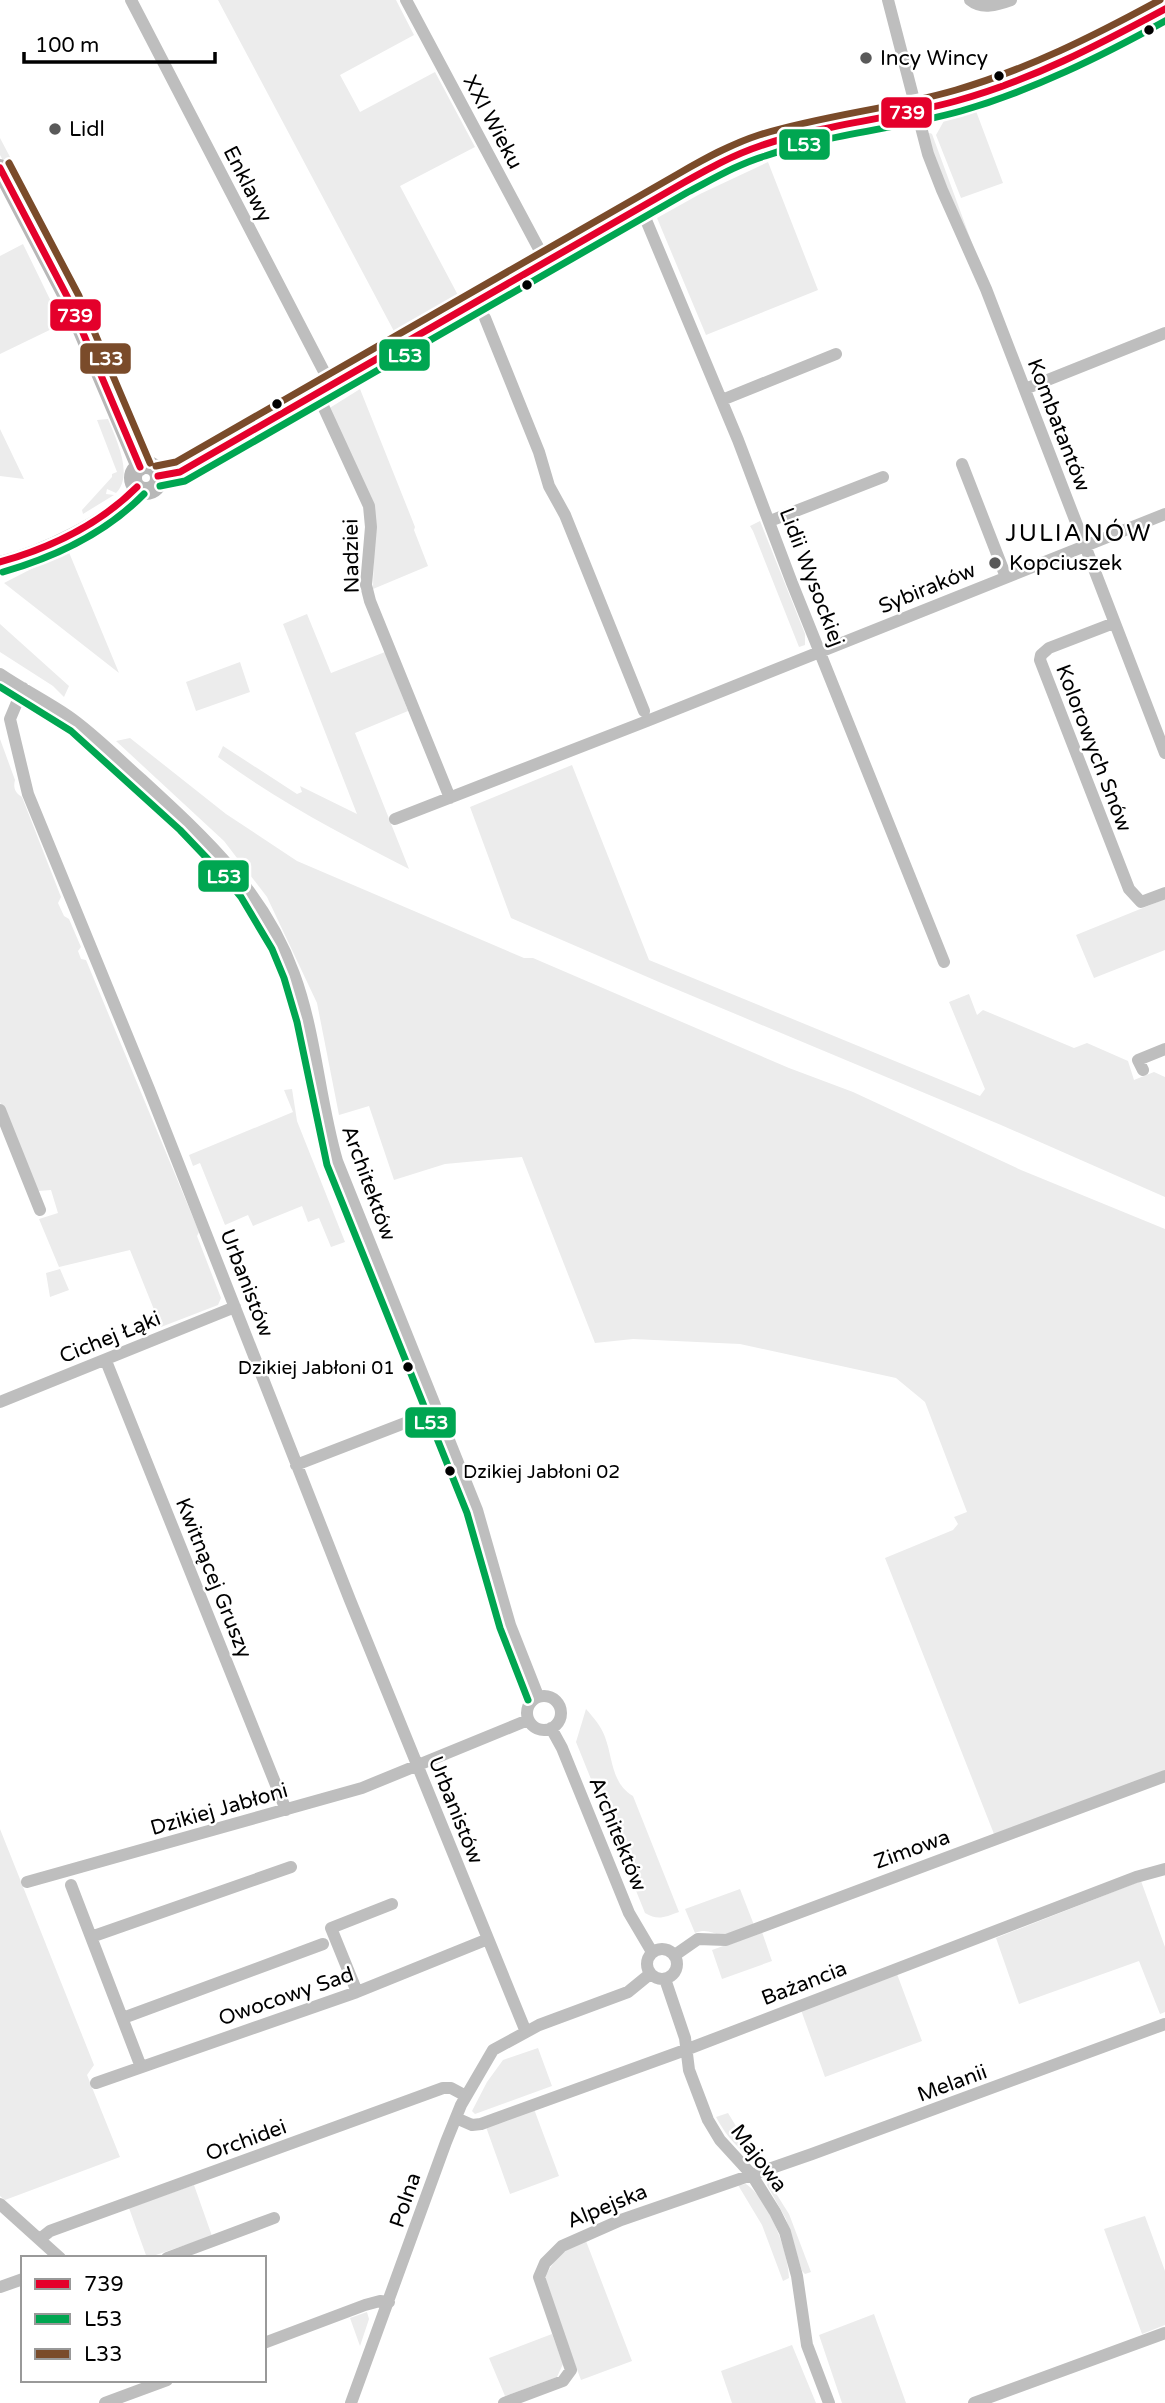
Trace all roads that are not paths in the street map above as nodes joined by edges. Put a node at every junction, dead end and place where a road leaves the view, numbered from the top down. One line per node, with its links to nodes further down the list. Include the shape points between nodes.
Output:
1 (131, 0): 14 (street, Enklawy)
2 (406, 0): 10 (street, XXI Wieku)
3 (888, 0): 7 (street, Kombatantów)
4 (970, 0): 5 (street, via 978,6)
5 (1011, 0)
6 (1165, 9): 7 (street, via 1037,73)
7 (915, 110): 9 (street, via 762,146 718,164); 15 (street, Kombatantów, via 942,190)
8 (0, 168): 19 (street, via 69,300)
9 (640, 208): 10 (street); 17 (street, Lidii Wysockiej)
10 (546, 262): 14 (street)
11 (485, 318): 32 (street, via 549,486)
12 (1165, 333): 15 (street)
13 (836, 354): 17 (street)
14 (331, 385): 16 (street)
15 (1025, 389): 25 (street, Kombatantów)
16 (317, 393): 20 (street, via 180,472); 34 (street, Nadziei, via 369,506 366,585 370,601)
17 (722, 400): 24 (street, Lidii Wysockiej)
18 (962, 464): 27 (street)
19 (140, 467): 20 (street, via 151,467); 22 (street, via 133,476)
20 (158, 476): 22 (street, via 152,489)
21 (883, 477): 24 (street)
22 (137, 487): 26 (street, via 114,509 46,547)
23 (1165, 514): 25 (street, Sybiraków)
24 (770, 521): 29 (street, Lidii Wysockiej)
25 (1084, 546): 27 (street, Sybiraków); 28 (street, Kombatantów)
26 (0, 562)
27 (1006, 577): 29 (street, Sybiraków)
28 (1115, 623): 33 (street, Kombatantów); 36 (street, Kolorowych Snów, via 1049,648 1040,660 1129,889 1141,902)
29 (820, 653): 34 (street); 37 (street, Lidii Wysockiej)
30 (0, 674): 31 (street)
31 (23, 688): 42 (street, Urbanistów, via 10,719 28,794); 45 (street, Architektów, via 72,719 183,817 225,859 265,914 300,991 337,1161)
32 (644, 711)
33 (1165, 753)
34 (450, 798): 35 (street)
35 (395, 819)
36 (1165, 893)
37 (944, 962)
38 (1165, 1049): 39 (street, via 1139,1060)
39 (1143, 1070)
40 (0, 1111): 41 (street)
41 (40, 1210)
42 (234, 1307): 43 (street, Cichej Łąki); 46 (street, Urbanistów)
43 (106, 1361): 44 (street, Cichej Łąki); 52 (street, Kwitnącej Gruszy)
44 (0, 1402)
45 (436, 1411): 46 (street); 47 (street, Architektów, via 477,1510 510,1625)
46 (296, 1465): 50 (street, Urbanistów)
47 (538, 1696): 48 (street, via 527,1708); 49 (street, via 550,1697 559,1705 560,1718)
48 (528, 1720): 49 (street, via 540,1729); 50 (street, Dzikiej Jabłoni)
49 (551, 1728): 61 (street, Architektów, via 629,1913)
50 (418, 1766): 52 (street, Dzikiej Jabłoni); 59 (street, Urbanistów)
51 (1165, 1776): 62 (street, Zimowa, via 726,1940 698,1939)
52 (286, 1810): 55 (street, Dzikiej Jabłoni)
53 (290, 1867): 58 (street)
54 (1165, 1869): 69 (street, Bażancia)
55 (27, 1882)
56 (71, 1885): 58 (street)
57 (392, 1904): 65 (street, via 331,1928)
58 (91, 1937): 66 (street)
59 (488, 1939): 65 (street, Owocowy Sad); 68 (street, Urbanistów)
60 (323, 1944): 66 (street)
61 (652, 1952): 62 (street, via 662,1948); 63 (street, via 647,1961)
62 (675, 1955): 64 (street, via 676,1971)
63 (650, 1973): 64 (street); 68 (street, via 628,1992)
64 (665, 1979): 69 (street, Majowa)
65 (357, 1992): 70 (street, Owocowy Sad)
66 (124, 2018): 70 (street)
67 (1165, 2024): 74 (street, Melanii)
68 (526, 2032): 72 (street, Polna, via 489,2054)
69 (688, 2049): 73 (street, Bażancia, via 481,2124); 74 (street, Majowa, via 689,2070 708,2120)
70 (141, 2067): 71 (street, Owocowy Sad)
71 (96, 2083)
72 (466, 2096): 73 (street, Polna); 77 (street, Orchidei, via 443,2088 50,2231)
73 (456, 2118): 82 (street, Polna)
74 (752, 2175): 88 (street, Alpejska, via 621,2220 554,2251 539,2277 571,2370 563,2381); 89 (street, Majowa, via 785,2232 807,2345)
75 (0, 2204): 77 (street)
76 (274, 2218): 79 (street)
77 (40, 2239): 78 (street)
78 (58, 2256)
79 (172, 2256)
80 (21, 2280): 81 (street)
81 (0, 2287)
82 (389, 2302): 84 (street, via 365,2305); 87 (street, Polna)
83 (1165, 2333): 90 (street)
84 (266, 2342)
85 (162, 2382): 86 (street)
86 (105, 2403)
87 (351, 2403)
88 (504, 2403)
89 (829, 2403)
90 (974, 2403)

